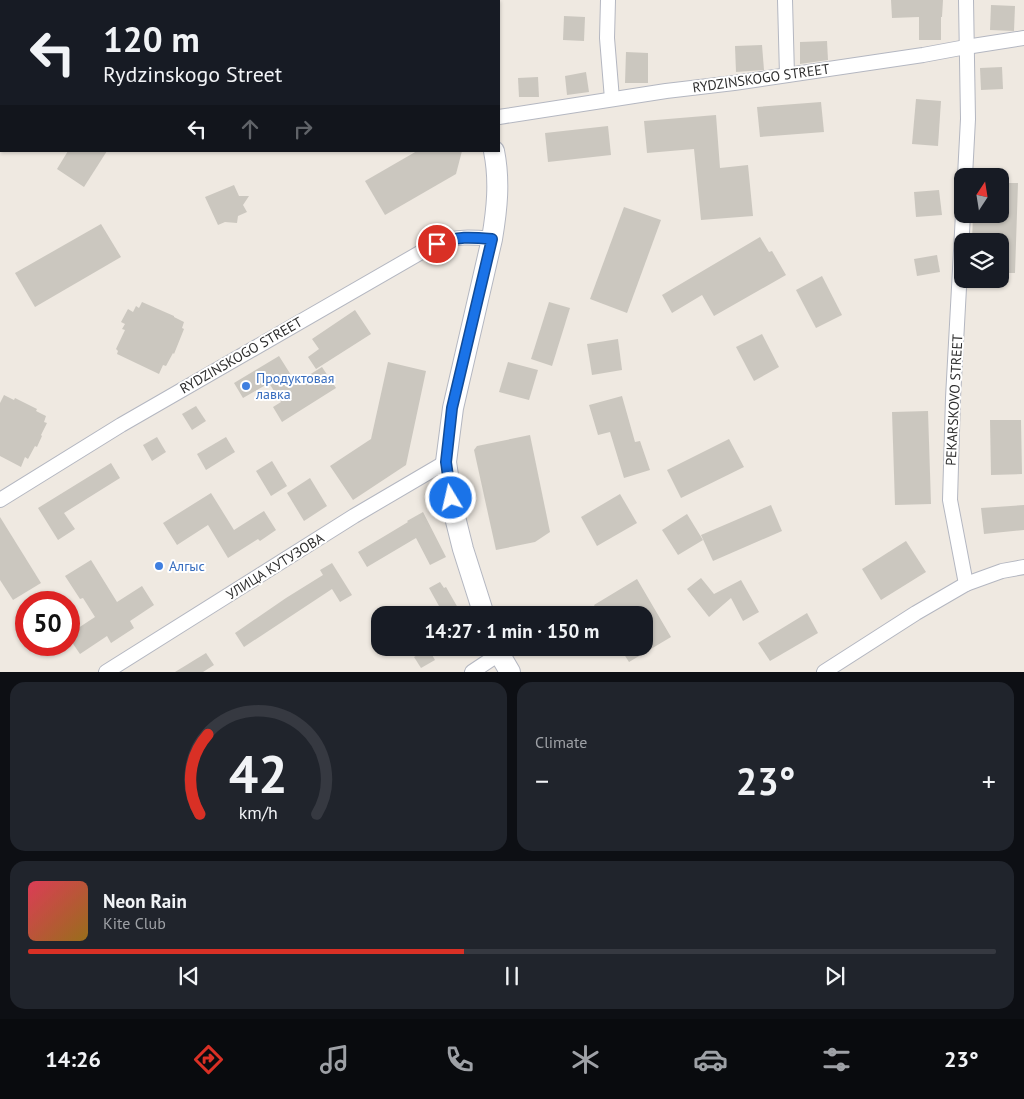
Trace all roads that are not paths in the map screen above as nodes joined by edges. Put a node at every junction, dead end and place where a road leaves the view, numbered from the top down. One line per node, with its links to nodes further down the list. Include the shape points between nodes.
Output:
1 (608, 0): 7 (street, via 607,38)
2 (785, 0): 6 (street)
3 (966, 0): 5 (street)
4 (1024, 38): 5 (street, RYDZINSKOGO STREET)
5 (966, 47): 6 (street, RYDZINSKOGO STREET); 10 (street)
6 (787, 75): 7 (street, RYDZINSKOGO STREET)
7 (612, 99): 8 (street, RYDZINSKOGO STREET)
8 (500, 117)
9 (494, 152): 12 (main road, via 498,189)
10 (965, 168)
11 (963, 223): 16 (street, PEKARSKOVO STREET, via 950,500)
12 (492, 239): 13 (main road, via 452,408); 14 (street, RYDZINSKOGO STREET, via 463,237 437,244 130,420)
13 (446, 462): 17 (main road, via 453,509); 20 (street, УЛИЦА КУТУЗОВА)
14 (0, 500)
15 (1024, 567): 16 (street)
16 (966, 584): 23 (street)
17 (481, 606)
18 (492, 656): 21 (street)
19 (501, 656): 22 (main road)
20 (106, 672)
21 (472, 672)
22 (510, 672)
23 (824, 672)

